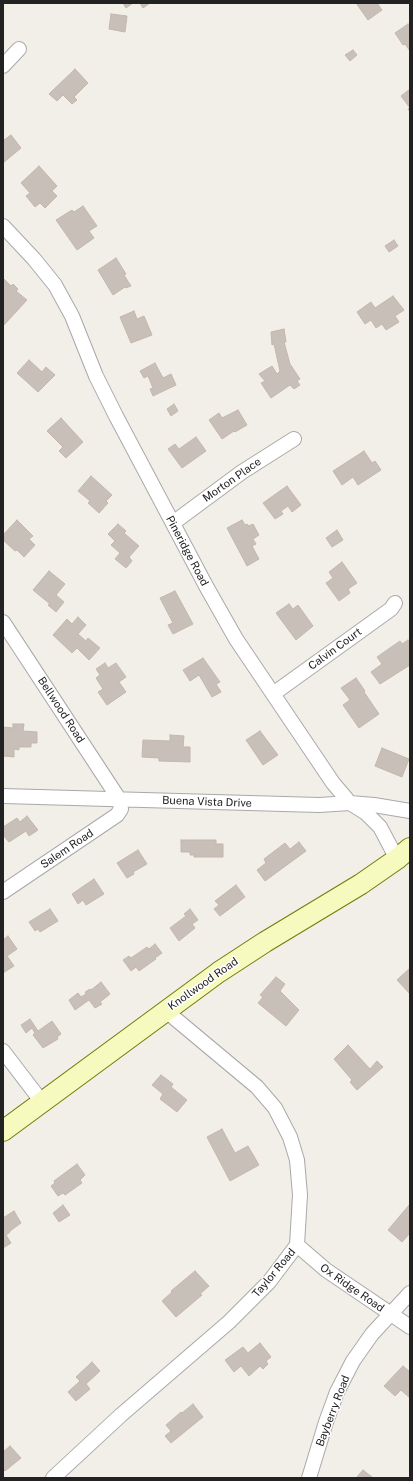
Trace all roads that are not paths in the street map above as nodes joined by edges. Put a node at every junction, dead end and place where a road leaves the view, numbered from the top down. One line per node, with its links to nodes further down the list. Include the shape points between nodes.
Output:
1 (20, 49): 2 (street)
2 (3, 66)
3 (3, 226): 5 (street, Pineridge Road, via 55,285 72,316 96,376)
4 (294, 439): 5 (street, Morton Place, via 242,472)
5 (173, 523): 8 (street, Pineridge Road, via 236,639)
6 (395, 603): 8 (street, Calvin Court)
7 (3, 622): 10 (street, Bellwood Road)
8 (273, 694): 11 (street, Pineridge Road, via 333,783)
9 (3, 796): 10 (street, Buena Vista Drive)
10 (119, 799): 11 (street, Buena Vista Drive, via 319,805); 14 (street, Salem Road, via 121,809 118,816)
11 (350, 803): 12 (street, Buena Vista Drive); 13 (street, Pineridge Road, via 380,826)
12 (410, 811)
13 (403, 854): 15 (main road, Knollwood Road, via 361,884 264,942)
14 (3, 892)
15 (166, 1011): 17 (main road, Knollwood Road); 19 (street, Taylor Road, via 258,1087 275,1108 290,1137 297,1160 300,1195)
16 (3, 1051): 17 (street)
17 (42, 1102): 18 (main road, Knollwood Road)
18 (3, 1131)
19 (297, 1245): 21 (street, Ox Ridge Road, via 326,1270); 23 (street, Taylor Road, via 269,1282 229,1322 121,1415)
20 (410, 1293): 21 (street, Bayberry Road)
21 (390, 1314): 22 (street, Ox Ridge Road); 24 (street, Bayberry Road, via 353,1361 337,1392)
22 (410, 1327)
23 (53, 1478)
24 (309, 1478)

